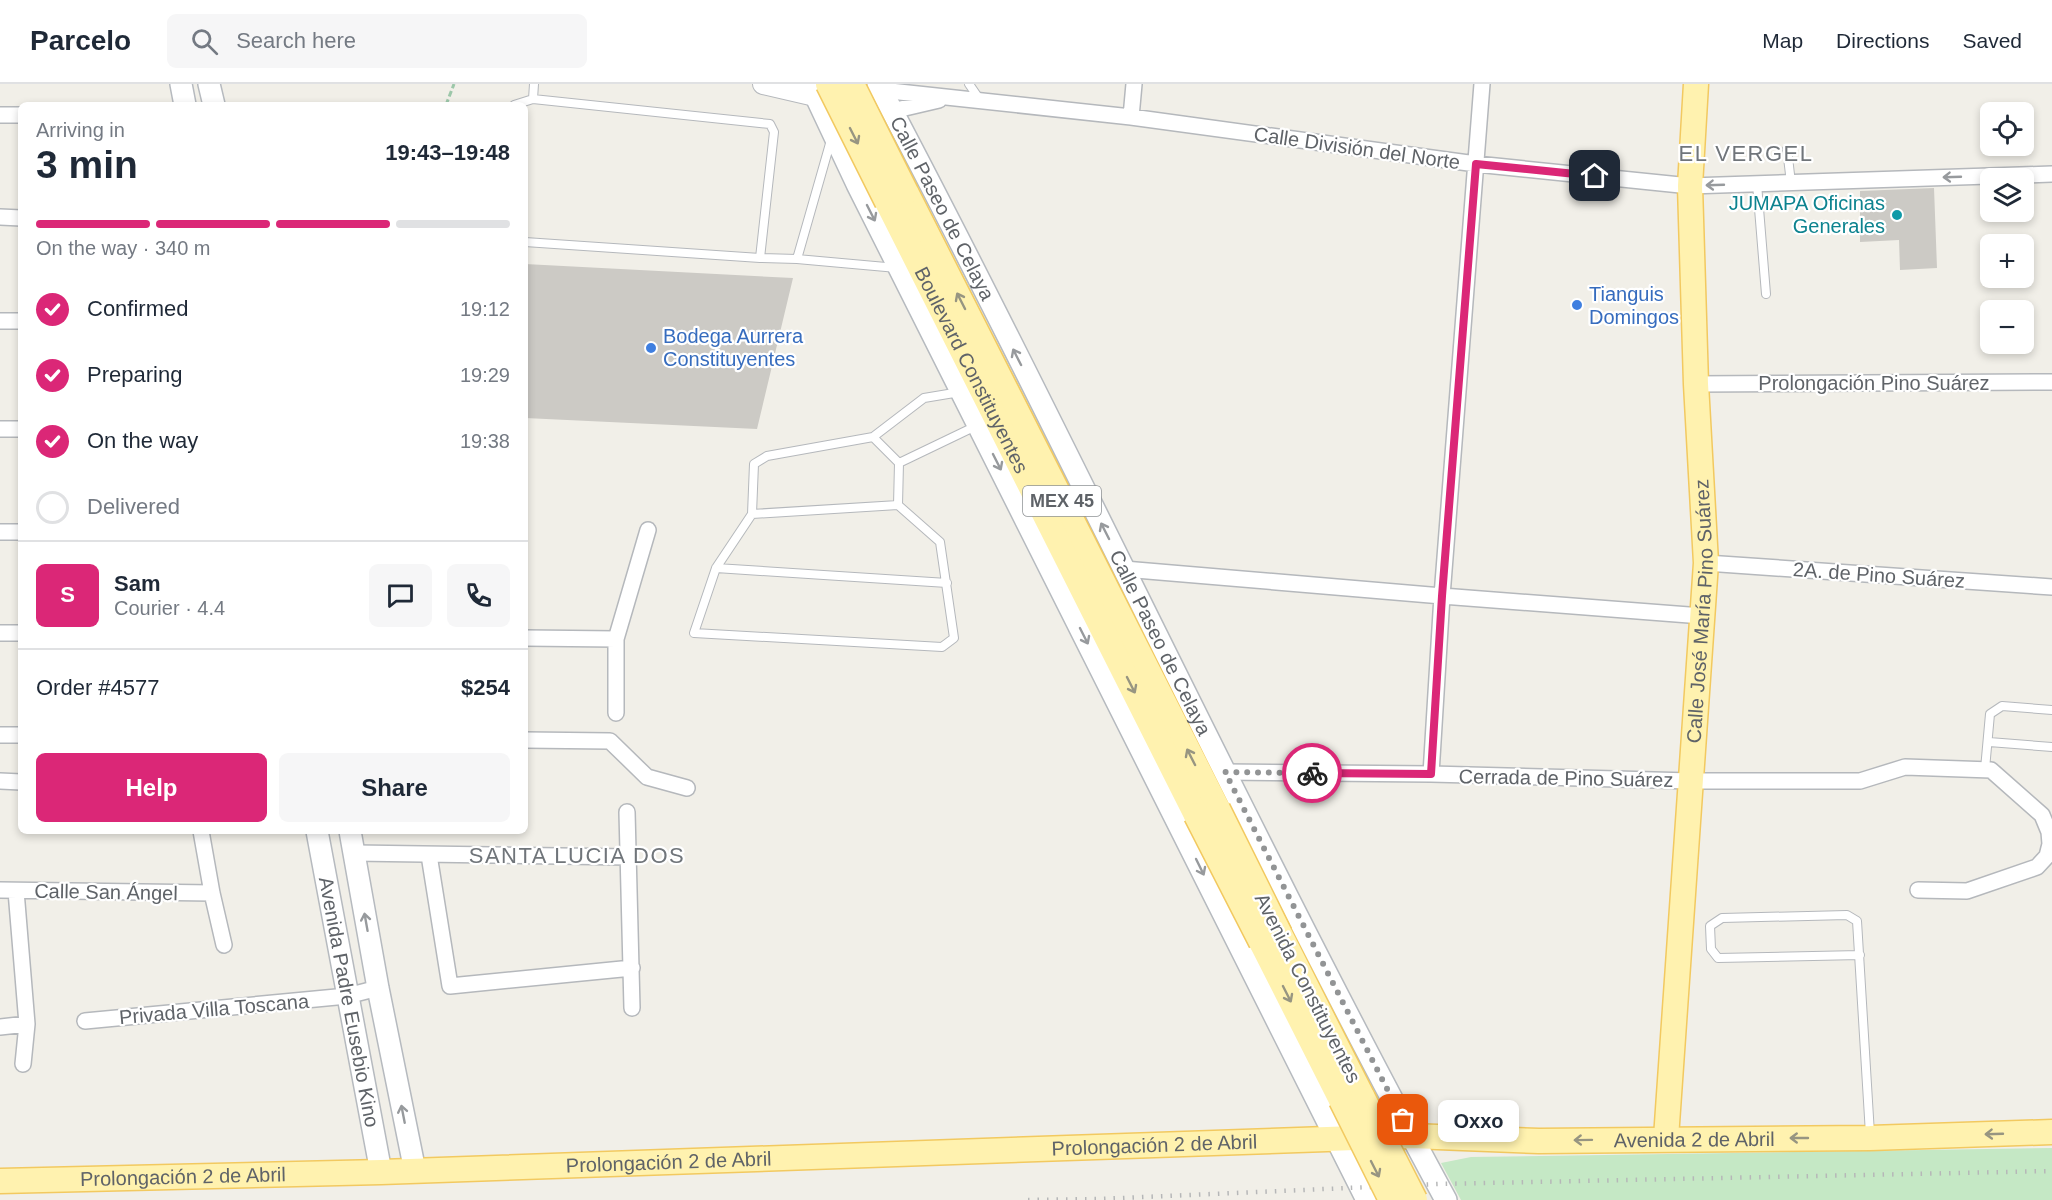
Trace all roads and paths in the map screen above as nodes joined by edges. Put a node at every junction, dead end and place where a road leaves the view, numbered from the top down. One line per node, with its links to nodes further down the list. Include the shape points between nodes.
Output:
1 (181, 84): 16 (main road)
2 (209, 84): 17 (main road)
3 (454, 84): 18 (path)
4 (534, 84): 14 (lane)
5 (763, 84): 12 (street, Calle División del Norte)
6 (850, 84): 11 (street, Calle División del Norte); 33 (main road, Boulevard Constituyentes / MEX 45, bridge)
7 (969, 84): 15 (lane)
8 (1134, 84): 23 (street)
9 (1482, 84): 27 (street)
10 (1696, 84): 32 (main road, Calle José María Pino Suárez)
11 (879, 87): 13 (street, Calle División del Norte); 20 (main road, Calle Paseo de Celaya)
12 (818, 88): 20 (street, Calle División del Norte); 24 (main road); 33 (main road, Boulevard Constituyentes / MEX 45, one-way to 33, bridge)
13 (951, 97): 15 (street, Calle División del Norte); 20 (street, Calle División del Norte)
14 (533, 99): 19 (lane); 37 (lane, via 770,124 774,132)
15 (980, 100): 23 (street, Calle División del Norte)
16 (184, 102)
17 (212, 102)
18 (447, 102)
19 (524, 102)
20 (892, 111): 26 (main road, Calle Paseo de Celaya)
21 (0, 115): 22 (street)
22 (18, 115)
23 (1131, 117): 27 (street, Calle División del Norte)
24 (833, 134): 30 (main road); 38 (lane)
25 (1787, 149): 29 (lane)
26 (918, 163): 30 (street, via 891,152 879,153 864,163); 58 (main road, Calle Paseo de Celaya, one-way to 26)
27 (1476, 164): 32 (street, Calle División del Norte); 61 (street)
28 (2052, 174): 29 (street, Calle División del Norte, one-way to 29)
29 (1791, 183): 31 (street, Calle División del Norte)
30 (857, 184): 39 (main road, one-way to 39)
31 (1757, 184): 32 (street, Calle División del Norte, one-way to 32); 40 (lane)
32 (1690, 186): 44 (main road, Calle José María Pino Suárez)
33 (897, 197): 83 (main road, Boulevard Constituyentes / MEX 45)
34 (0, 217): 35 (street)
35 (18, 218)
36 (528, 242): 37 (lane)
37 (759, 258): 38 (lane)
38 (797, 259): 39 (lane)
39 (899, 268): 45 (main road)
40 (1766, 294)
41 (0, 321): 42 (street)
42 (18, 321)
43 (2052, 382): 44 (street, Prolongación Pino Suárez)
44 (1696, 384): 56 (main road, Calle José María Pino Suárez)
45 (961, 392): 46 (main road); 49 (lane, via 924,398)
46 (978, 424): 50 (lane); 83 (main road, one-way to 83)
47 (0, 429): 48 (street)
48 (18, 429)
49 (873, 437): 50 (lane); 52 (lane, via 767,456 754,465)
50 (899, 463): 51 (lane)
51 (898, 505): 52 (lane); 59 (lane, via 940,542)
52 (752, 514): 57 (lane)
53 (648, 530): 66 (street)
54 (0, 532): 55 (street)
55 (18, 532)
56 (1706, 563): 60 (street, 2A. de Pino Suárez); 62 (main road, Calle José María Pino Suárez)
57 (716, 568): 59 (lane); 59 (lane, via 694,633 942,647 954,639)
58 (1124, 569): 61 (street); 75 (main road, Calle Paseo de Celaya)
59 (947, 583)
60 (2052, 587)
61 (1442, 596): 62 (street); 76 (street)
62 (1702, 616): 78 (main road, Calle José María Pino Suárez)
63 (0, 633): 64 (street)
64 (18, 633)
65 (528, 638): 66 (street)
66 (616, 639): 68 (street)
67 (2052, 710): 72 (lane, via 2002,706 1990,714)
68 (616, 713)
69 (0, 735): 70 (street)
70 (18, 735)
71 (528, 740): 80 (street, via 610,741 647,777)
72 (1989, 742): 73 (lane); 74 (lane)
73 (2052, 747)
74 (1985, 769): 78 (street, Cerrada de Pino Suárez, via 1905,767 1860,781); 91 (street, via 2042,815 2049,832 2047,855 2037,867 1967,891)
75 (1225, 772): 76 (street, Cerrada de Pino Suárez); 81 (main road, Calle Paseo de Celaya)
76 (1431, 774): 78 (street, Cerrada de Pino Suárez)
77 (0, 781): 79 (street)
78 (1691, 781): 112 (main road, Calle José María Pino Suárez)
79 (18, 782)
80 (687, 788)
81 (1241, 804): 83 (street, via 1243,818 1236,831 1219,841 1204,843); 90 (main road, Calle Paseo de Celaya)
82 (627, 812): 89 (street)
83 (1199, 819): 95 (main road, one-way to 95); 108 (main road, Avenida Constituyentes / MEX 45, bridge, via 1270,938)
84 (202, 834): 94 (street)
85 (318, 834): 100 (main road, Avenida Padre Eusebio Kino)
86 (351, 834): 87 (main road, Avenida Padre Eusebio Kino)
87 (354, 853): 88 (street); 99 (main road, Avenida Padre Eusebio Kino, one-way to 87)
88 (429, 855): 89 (street); 98 (street, via 450,986)
89 (629, 857): 98 (street)
90 (1278, 877): 95 (street, via 1266,872 1241,872 1220,890); 106 (main road, Calle Paseo de Celaya)
91 (1918, 890)
92 (0, 891): 93 (street, Calle San Ángel)
93 (16, 891): 94 (street, Calle San Ángel); 103 (street)
94 (212, 893): 96 (street)
95 (1218, 904): 107 (main road)
96 (224, 945)
97 (1860, 955): 97 (lane, via 1857,921 1847,915 1722,918 1710,926 1711,949 1718,958); 113 (lane)
98 (632, 968): 101 (street)
99 (378, 988): 100 (street, Privada Villa Toscana); 114 (main road, Avenida Padre Eusebio Kino, one-way to 99)
100 (347, 996): 102 (street, Privada Villa Toscana); 115 (main road, Avenida Padre Eusebio Kino)
101 (632, 1008)
102 (85, 1021)
103 (27, 1024): 104 (street); 105 (street)
104 (0, 1027)
105 (23, 1064)
106 (1386, 1087): 107 (street, via 1378,1100 1356,1106 1334,1104); 110 (main road, Calle Paseo de Celaya)
107 (1314, 1094): 111 (main road)
108 (1352, 1099): 118 (main road, Avenida Constituyentes / MEX 45, one-way to 118, bridge); 119 (main road, Avenida Constituyentes / MEX 45, bridge)
109 (2052, 1132): 113 (main road, Avenida 2 de Abril, one-way to 113)
110 (1412, 1136): 111 (main road, Avenida 2 de Abril); 112 (main road, Avenida 2 de Abril, one-way to 110, via 1539,1141); 120 (main road, Calle Paseo de Celaya)
111 (1337, 1138): 114 (main road, Prolongación 2 de Abril); 117 (main road)
112 (1666, 1138): 113 (main road, Avenida 2 de Abril, one-way to 112)
113 (1870, 1138)
114 (415, 1171): 115 (main road, Prolongación 2 de Abril)
115 (381, 1172): 116 (main road, Prolongación 2 de Abril)
116 (0, 1181)
117 (1367, 1200)
118 (1391, 1200)
119 (1415, 1200)
120 (1446, 1200)

